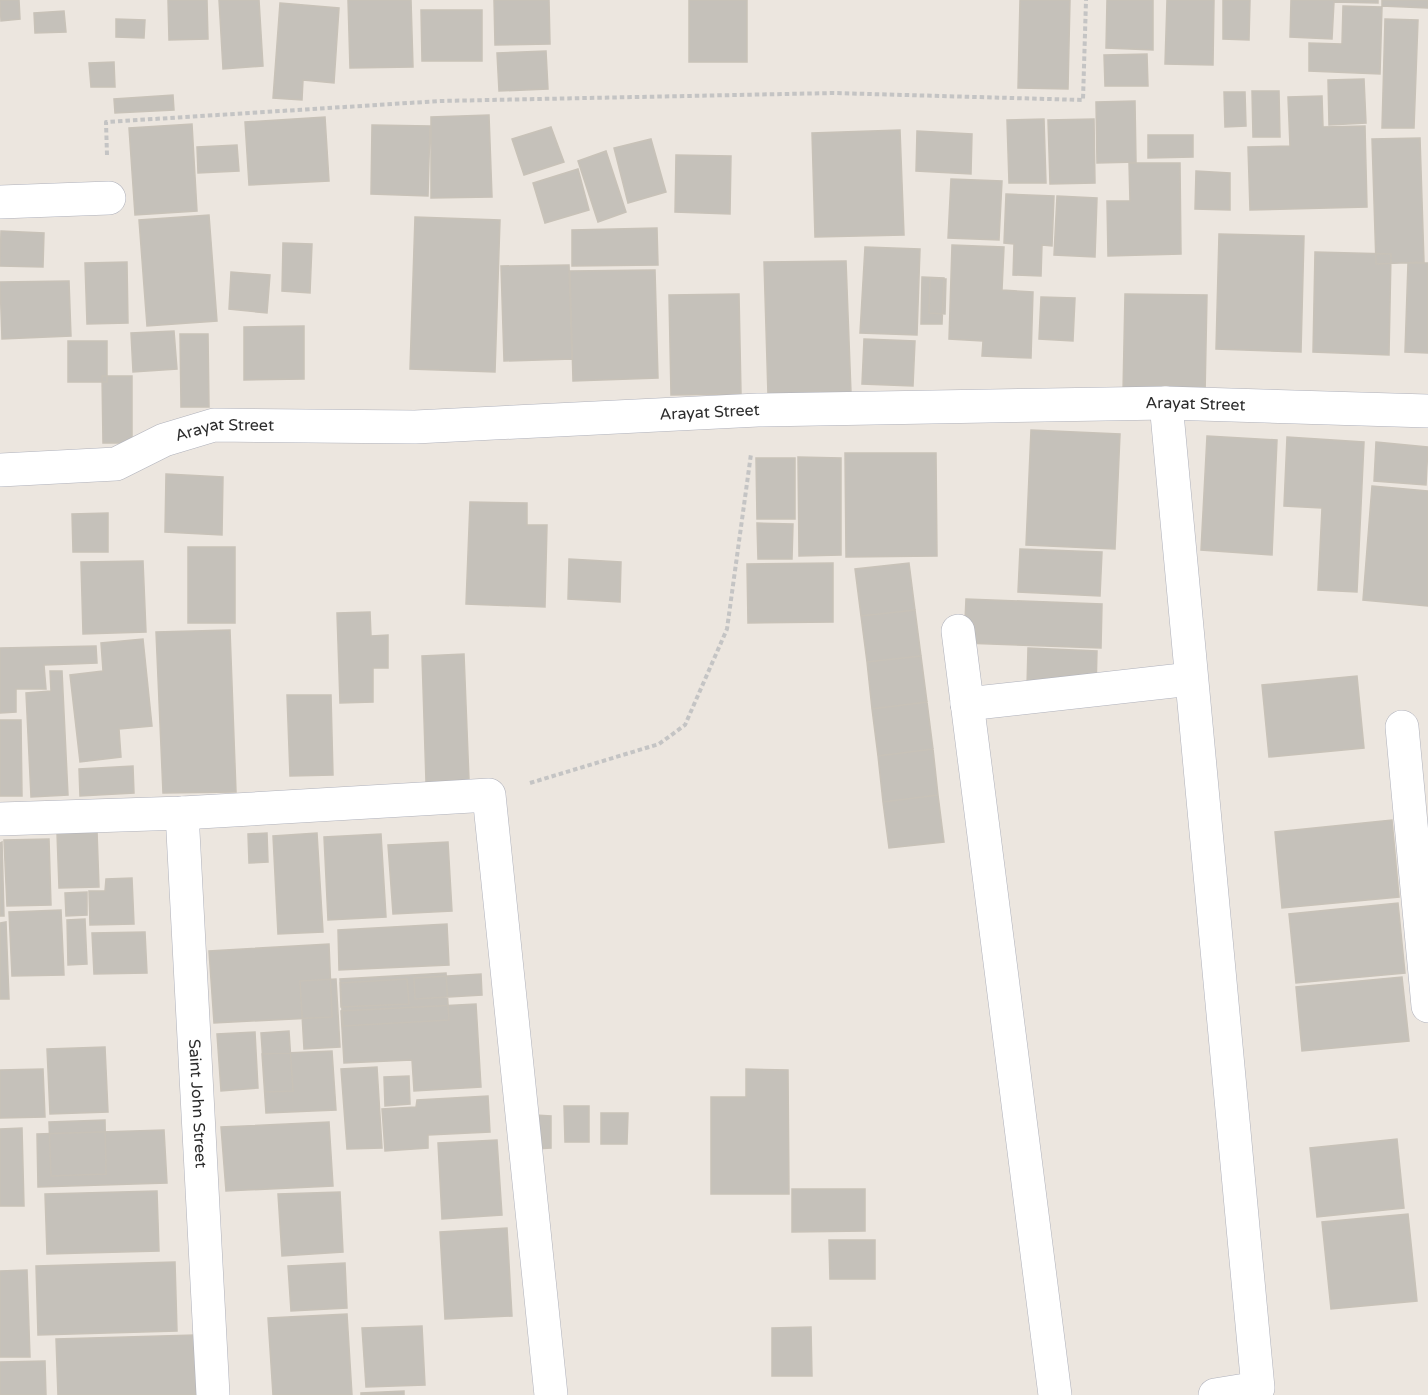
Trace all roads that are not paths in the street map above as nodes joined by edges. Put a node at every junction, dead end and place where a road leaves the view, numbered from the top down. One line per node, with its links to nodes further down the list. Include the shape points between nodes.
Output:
1 (109, 198): 2 (street)
2 (0, 202)
3 (1166, 404): 4 (street, Arayat Street); 5 (street, Arayat Street, via 758,410 415,427 214,425 164,440 116,464); 7 (street)
4 (1428, 411)
5 (0, 470)
6 (958, 631): 8 (street)
7 (1191, 679): 8 (street); 16 (street, via 1258,1388)
8 (967, 704): 15 (street)
9 (1402, 728): 12 (street)
10 (182, 813): 11 (street); 13 (street, Saint John Street); 14 (street, via 489,795)
11 (0, 819)
12 (1428, 1006)
13 (213, 1395)
14 (551, 1395)
15 (1055, 1395)
16 (1215, 1395)

